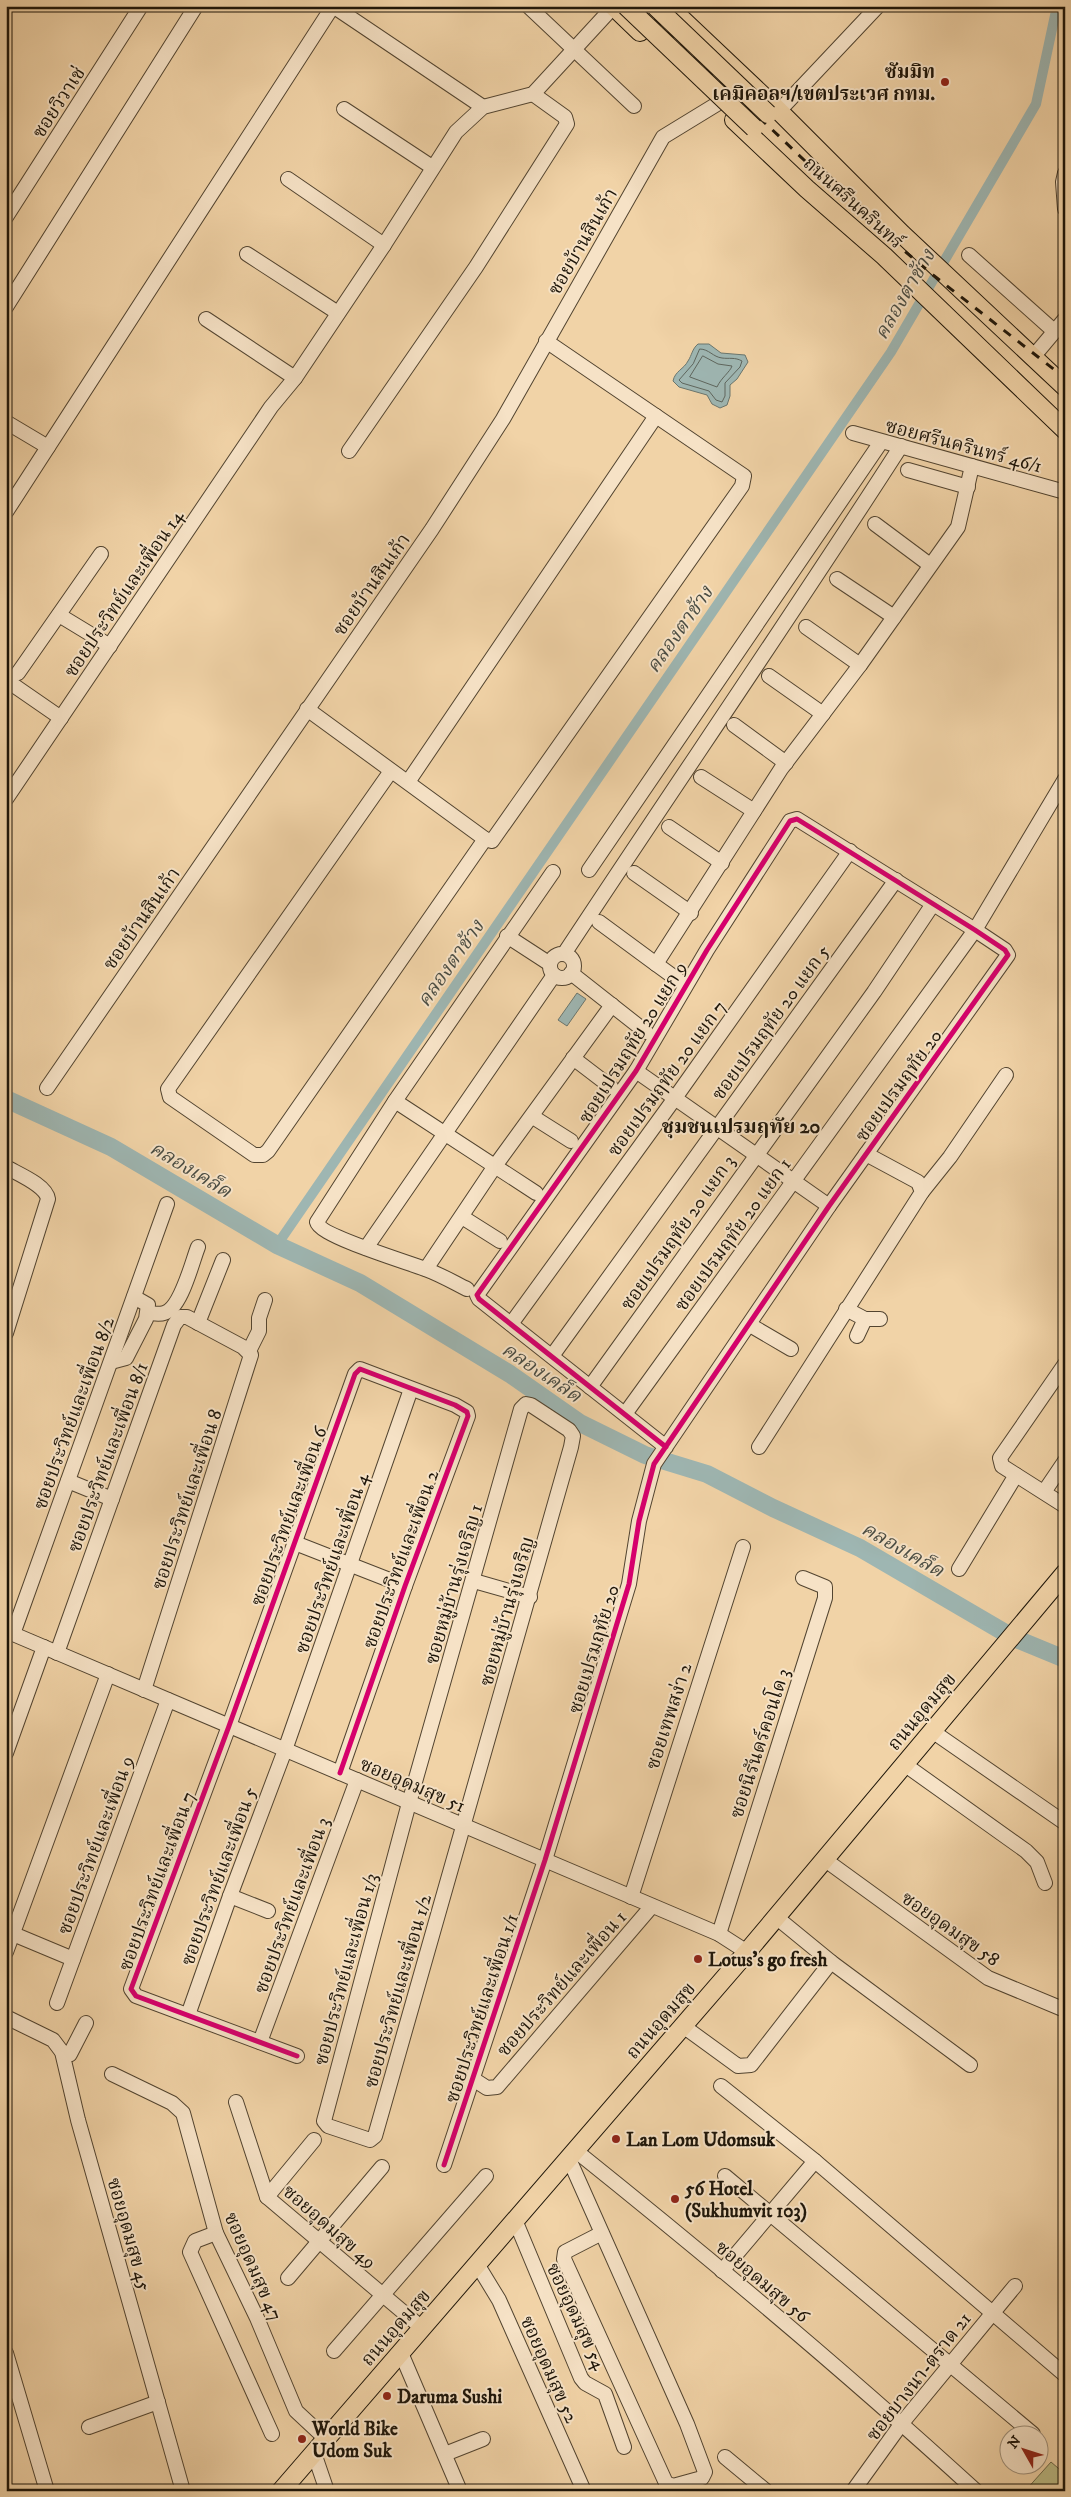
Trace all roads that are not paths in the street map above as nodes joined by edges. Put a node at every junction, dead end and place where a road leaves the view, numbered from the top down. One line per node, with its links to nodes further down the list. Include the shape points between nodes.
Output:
1 (141, 6): 22 (street, ซอยวิวาเช่)
2 (196, 6): 27 (street)
3 (333, 6): 15 (street); 42 (street)
4 (528, 6): 10 (street)
5 (614, 6): 10 (street); 13 (main road, ถนนศรีนครินทร์)
6 (626, 6): 26 (main road, bridge)
7 (655, 6): 17 (main road, bridge)
8 (668, 6): 11 (main road)
9 (878, 6): 17 (street)
10 (574, 49): 12 (street); 14 (street)
11 (735, 70): 13 (main road, via 717,66 710,68 704,78); 17 (main road)
12 (536, 92): 15 (street); 43 (street, via 565,117 567,124 476,267)
13 (713, 100): 26 (main road, ถนนศรีนครินทร์, via 807,190); 32 (street, ซอยบ้านสินเก้า, via 663,137)
14 (634, 106)
15 (483, 107): 18 (street, ซอยประวิทย์และเพื่อน 14, via 456,132)
16 (344, 109): 18 (street)
17 (774, 113): 33 (main road, ถนนศรีนครินทร์, via 844,186 902,234)
18 (432, 167): 23 (street, ซอยประวิทย์และเพื่อน 14)
19 (1065, 174): 21 (street, via 1062,182)
20 (288, 179): 23 (street)
21 (1065, 209)
22 (6, 217)
23 (384, 245): 28 (street, ซอยประวิทย์และเพื่อน 14)
24 (247, 254): 28 (street)
25 (969, 254): 31 (street)
26 (884, 256): 38 (main road, ถนนศรีนครินทร์)
27 (6, 307)
28 (338, 313): 34 (street, ซอยประวิทย์และเพื่อน 14)
29 (206, 319): 34 (street)
30 (1065, 319): 31 (street)
31 (1054, 331): 33 (street)
32 (546, 341): 36 (street); 60 (street, ซอยบ้านสินเก้า, via 503,419 432,529)
33 (1033, 357): 35 (main road, ถนนศรีนครินทร์)
34 (296, 378): 56 (street, ซอยประวิทย์และเพื่อน 14, via 271,407)
35 (1065, 386)
36 (656, 416): 68 (street); 73 (street, via 744,476 744,481 496,838 492,841)
37 (6, 422): 42 (street)
38 (1065, 430)
39 (854, 433): 40 (street, ซอยศรีนครินทร์ 46/1)
40 (881, 442): 41 (street, ซอยศรีนครินทร์ 46/1); 76 (street)
41 (901, 446): 44 (street, ซอยศรีนครินทร์ 46/1); 85 (street)
42 (48, 447): 48 (street)
43 (349, 451)
44 (972, 466): 46 (street); 47 (street, ซอยศรีนครินทร์ 46/1)
45 (908, 470): 46 (street)
46 (968, 487): 51 (street, via 958,526)
47 (1065, 492)
48 (6, 512)
49 (875, 524): 51 (street)
50 (101, 554): 53 (street)
51 (930, 565): 54 (street)
52 (837, 579): 54 (street)
53 (59, 615): 56 (street); 58 (street)
54 (894, 617): 57 (street)
55 (806, 627): 57 (street)
56 (110, 646): 62 (street, ซอยประวิทย์และเพื่อน 14)
57 (860, 665): 61 (street)
58 (12, 676): 62 (street)
59 (769, 676): 61 (street)
60 (307, 709): 65 (street); 96 (street, ซอยบ้านสินเก้า)
61 (823, 714): 64 (street)
62 (61, 718): 69 (street, ซอยประวิทย์และเพื่อน 14)
63 (734, 725): 64 (street)
64 (786, 762): 70 (street)
65 (391, 772): 68 (street); 73 (street, via 168,1089 170,1097 254,1155 268,1151)
66 (701, 776): 70 (street)
67 (1065, 779): 83 (street, ซอยเปรมฤทัย 20 แยก 1)
68 (408, 782): 73 (street)
69 (6, 799)
70 (754, 811): 75 (street)
71 (790, 821): 74 (street, ซอยเปรมฤทัย 20, via 797,819); 93 (street, ซอยเปรมฤทัย 20 แยก 9, via 707,950)
72 (670, 827): 75 (street)
73 (485, 839)
74 (850, 851): 79 (street, ซอยเปรมฤทัย 20); 97 (street, ซอยเปรมฤทัย 20 แยก 7)
75 (722, 863): 81 (street)
76 (589, 870)
77 (553, 872): 84 (street)
78 (634, 874): 81 (street)
79 (896, 880): 80 (street, ซอยเปรมฤทัย 20); 100 (street, ซอยเปรมฤทัย 20 แยก 5)
80 (933, 904): 83 (street, ซอยเปรมฤทัย 20); 104 (street, ซอยเปรมฤทัย 20 แยก 3, via 874,992)
81 (691, 913): 86 (street)
82 (599, 922): 86 (street)
83 (975, 930): 103 (street, ซอยเปรมฤทัย 20, via 1005,950 1007,957); 107 (street, ซอยเปรมฤทัย 20 แยก 1)
84 (507, 936): 87 (street); 98 (street)
85 (564, 954): 87 (street, via 555,956); 88 (street, via 573,961)
86 (656, 964): 89 (street)
87 (552, 970): 88 (street, via 566,977); 101 (street)
88 (571, 973): 90 (street)
89 (678, 980)
90 (612, 1005): 91 (street); 92 (street)
91 (646, 1032)
92 (573, 1058): 95 (street); 99 (street)
93 (636, 1071): 97 (street); 126 (street, ซอยเปรมฤทัย 20 แยก 9, via 478,1292 479,1299)
94 (1006, 1075): 108 (street)
95 (611, 1087)
96 (47, 1088)
97 (675, 1098): 100 (street); 126 (street, ซอยเปรมฤทัย 20 แยก 7)
98 (395, 1101): 101 (street); 115 (street, via 317,1222 322,1229)
99 (533, 1117): 102 (street); 105 (street)
100 (716, 1127): 104 (street); 132 (street, ซอยเปรมฤทัย 20 แยก 5)
101 (445, 1133): 105 (street); 115 (street)
102 (570, 1141)
103 (866, 1154): 108 (street, via 918,1182); 111 (street, ซอยเปรมฤทัย 20)
104 (755, 1155): 107 (street); 135 (street, ซอยเปรมฤทัย 20 แยก 3)
105 (495, 1166): 109 (street); 112 (street)
106 (6, 1167): 128 (street, via 40,1188 48,1199)
107 (793, 1182): 111 (street); 137 (street, ซอยเปรมฤทัย 20 แยก 1)
108 (922, 1192): 121 (street)
109 (536, 1193)
110 (167, 1204): 119 (street, ซอยประวิทย์และเพื่อน 8/2)
111 (829, 1206): 127 (street, ซอยเปรมฤทัย 20)
112 (462, 1217): 113 (street); 117 (street)
113 (500, 1241)
114 (198, 1247): 122 (street, via 180,1296 172,1307 164,1313)
115 (366, 1248): 117 (street)
116 (223, 1260): 125 (street)
117 (426, 1269): 118 (street)
118 (467, 1289)
119 (134, 1297): 122 (street, via 148,1305); 133 (street, ซอยประวิทย์และเพื่อน 8/2)
120 (265, 1300): 131 (street, ซอยประวิทย์และเพื่อน 8, via 259,1331)
121 (846, 1309): 123 (street); 139 (street)
122 (148, 1313): 133 (street, via 126,1358)
123 (865, 1319): 124 (street); 129 (street)
124 (880, 1319)
125 (198, 1324): 131 (street, ซอยประวิทย์และเพื่อน 8/1); 145 (street, ซอยประวิทย์และเพื่อน 8/1, via 187,1317 180,1317 174,1325)
126 (511, 1324): 132 (street)
127 (750, 1325): 130 (street); 140 (street, ซอยเปรมฤทัย 20)
128 (6, 1333)
129 (857, 1336)
130 (791, 1349)
131 (250, 1351): 159 (street, ซอยประวิทย์และเพื่อน 8)
132 (552, 1356): 135 (street)
133 (111, 1362): 143 (street, ซอยประวิทย์และเพื่อน 8/2)
134 (1065, 1364): 142 (street, via 1000,1458 1002,1466)
135 (590, 1387): 137 (street)
136 (411, 1389): 147 (street, ซอยประวิทย์และเพื่อน 6, via 367,1371 357,1371); 149 (street, ซอยประวิทย์และเพื่อน 4); 154 (street, ซอยประวิทย์และเพื่อน 2, via 455,1405 468,1412 468,1416)
137 (625, 1414): 140 (street)
138 (550, 1417): 153 (street, ซอยหมู่บ้านรุ่งเจริญ 1, via 528,1404 521,1409); 155 (street, ซอยหมู่บ้านรุ่งเจริญ, via 573,1436)
139 (759, 1447)
140 (659, 1455): 171 (street, ซอยเปรมฤทัย 20, via 639,1521 629,1584)
141 (1065, 1461): 144 (street)
142 (1016, 1475): 144 (street); 150 (street)
143 (68, 1481): 145 (street); 156 (street, ซอยประวิทย์และเพื่อน 8/2)
144 (1044, 1492): 146 (street)
145 (112, 1499): 157 (street, ซอยประวิทย์และเพื่อน 8/1)
146 (1065, 1506)
147 (295, 1543): 149 (street); 161 (street, ซอยประวิทย์และเพื่อน 6)
148 (743, 1547): 175 (street, ซอยเทพสง่า 2)
149 (350, 1564): 154 (street); 163 (street, ซอยประวิทย์และเพื่อน 4)
150 (960, 1568)
151 (1065, 1573): 162 (main road, ถนนอุดมสุข)
152 (803, 1578): 180 (street, ซอยนิรันดร์คอนโด 3, via 825,1587 825,1598)
153 (474, 1581): 155 (street); 168 (street, ซอยหมู่บ้านรุ่งเจริญ 1)
154 (405, 1586): 166 (street, ซอยประวิทย์และเพื่อน 2)
155 (530, 1597): 170 (street, ซอยหมู่บ้านรุ่งเจริญ)
156 (10, 1633): 157 (street, ซอยอุดมสุข 51)
157 (50, 1650): 158 (street, ซอยอุดมสุข 51); 164 (street, ซอยประวิทย์และเพื่อน 8/1)
158 (108, 1674): 159 (street, ซอยอุดมสุข 51); 179 (street)
159 (144, 1690): 160 (street, ซอยอุดมสุข 51)
160 (168, 1700): 161 (street, ซอยอุดมสุข 51); 183 (street, ซอยประวิทย์และเพื่อน 9)
161 (229, 1726): 163 (street, ซอยอุดมสุข 51); 187 (street, ซอยประวิทย์และเพื่อน 7, via 132,1989 136,1996)
162 (932, 1731): 165 (main road, ถนนอุดมสุข); 169 (street)
163 (286, 1750): 166 (street, ซอยอุดมสุข 51); 174 (street, ซอยประวิทย์และเพื่อน 5)
164 (6, 1753)
165 (904, 1764): 172 (main road, ถนนอุดมสุข); 173 (street, via 1026,1851 1037,1862)
166 (340, 1773): 167 (street, ซอยอุดมสุข 51)
167 (357, 1780): 168 (street, ซอยอุดมสุข 51); 191 (street, ซอยประวิทย์และเพื่อน 3)
168 (409, 1803): 170 (street, ซอยอุดมสุข 51); 199 (street, ซอยประวิทย์และเพื่อน 1/3, via 324,2121)
169 (1065, 1823)
170 (464, 1826): 171 (street, ซอยอุดมสุข 51); 199 (street, ซอยประวิทย์และเพื่อน 1/2, via 375,2136 364,2140)
171 (545, 1860): 175 (street, ซอยอุดมสุข 51); 196 (street, ซอยประวิทย์และเพื่อน 1/1)
172 (824, 1860): 178 (main road, ถนนอุดมสุข); 186 (street, ซอยอุดมสุข 58, via 988,1978)
173 (1046, 1883)
174 (230, 1896): 177 (street); 187 (street, ซอยประวิทย์และเพื่อน 5)
175 (631, 1897): 176 (street, ซอยอุดมสุข 51)
176 (652, 1906): 180 (street, ซอยอุดมสุข 51); 196 (street, ซอยประวิทย์และเพื่อน 1, via 496,2087 486,2088)
177 (268, 1911)
178 (776, 1917): 182 (main road, ถนนอุดมสุข); 184 (street)
179 (10, 1932): 181 (street); 183 (street)
180 (719, 1934): 182 (street, ซอยอุดมสุข 51)
181 (6, 1952)
182 (747, 1952): 190 (main road, ถนนอุดมสุข)
183 (73, 1959): 185 (street, ซอยประวิทย์และเพื่อน 9)
184 (831, 1962): 190 (street, via 751,2066 738,2066); 194 (street)
185 (58, 2003)
186 (1065, 2010)
187 (188, 2016): 191 (street, ซอยประวิทย์และเพื่อน 7)
188 (6, 2017): 192 (street, via 53,2040)
189 (86, 2023): 192 (street)
190 (683, 2026): 201 (main road, ถนนอุดมสุข)
191 (260, 2042): 193 (street, ซอยประวิทย์และเพื่อน 7)
192 (66, 2053): 225 (street, ซอยอุดมสุข 45, via 78,2120)
193 (297, 2056)
194 (970, 2066)
195 (112, 2074): 210 (street, ซอยอุดมสุข 47, via 172,2103 183,2113)
196 (473, 2079): 203 (street, ซอยประวิทย์และเพื่อน 1/1)
197 (721, 2086): 202 (street)
198 (236, 2102): 207 (street, ซอยอุดมสุข 49)
199 (346, 2133)
200 (314, 2140): 207 (street)
201 (572, 2155): 209 (main road, ถนนอุดมสุข); 211 (street); 214 (street, ซอยอุดมสุข 56)
202 (815, 2161): 208 (street); 218 (street)
203 (444, 2165)
204 (382, 2167): 212 (street)
205 (486, 2176): 217 (street)
206 (725, 2176): 208 (street)
207 (267, 2197): 212 (street, ซอยอุดมสุข 49)
208 (771, 2214): 214 (street); 223 (street)
209 (515, 2220): 213 (main road, ถนนอุดมสุข); 232 (street, ซอยอุดมสุข 54, via 581,2378 604,2394)
210 (216, 2233): 229 (street, via 195,2241 190,2252); 230 (street, ซอยอุดมสุข 47, via 296,2410)
211 (602, 2233): 211 (street, via 687,2424 705,2472 702,2478 673,2486 666,2483 564,2259 564,2252)
212 (318, 2241): 215 (street); 217 (street, ซอยอุดมสุข 49)
213 (477, 2264): 219 (main road, ถนนอุดมสุข); 241 (street, ซอยอุดมสุข 52, via 499,2300)
214 (722, 2270): 226 (street, ซอยอุดมสุข 56)
215 (288, 2278)
216 (1015, 2286): 218 (street, ซอยบางนา-ตราด 21)
217 (382, 2295): 219 (street, ซอยอุดมสุข 49); 220 (street)
218 (993, 2312): 223 (street, ซอยบางนา-ตราด 21); 224 (street)
219 (422, 2328): 222 (main road, ถนนอุดมสุข)
220 (334, 2352)
221 (6, 2353): 236 (street)
222 (401, 2353): 230 (main road, ถนนอุดมสุข); 234 (street)
223 (950, 2363): 226 (street, ซอยบางนา-ตราด 21); 227 (street)
224 (1065, 2375)
225 (158, 2402): 228 (street); 237 (street, ซอยอุดมสุข 45)
226 (902, 2422): 243 (street, ซอยบางนา-ตราด 21); 244 (street, ซอยอุดมสุข 56)
227 (1021, 2424)
228 (89, 2427)
229 (272, 2434)
230 (326, 2439): 233 (main road, ถนนอุดมสุข)
231 (483, 2439): 234 (street)
232 (624, 2447)
233 (314, 2453): 238 (main road, ถนนอุดมสุข); 239 (street)
234 (445, 2454): 240 (street)
235 (726, 2457): 242 (street)
236 (47, 2491)
237 (183, 2491)
238 (281, 2491)
239 (326, 2491)
240 (460, 2491)
241 (584, 2491)
242 (766, 2491)
243 (853, 2491)
244 (976, 2491)

